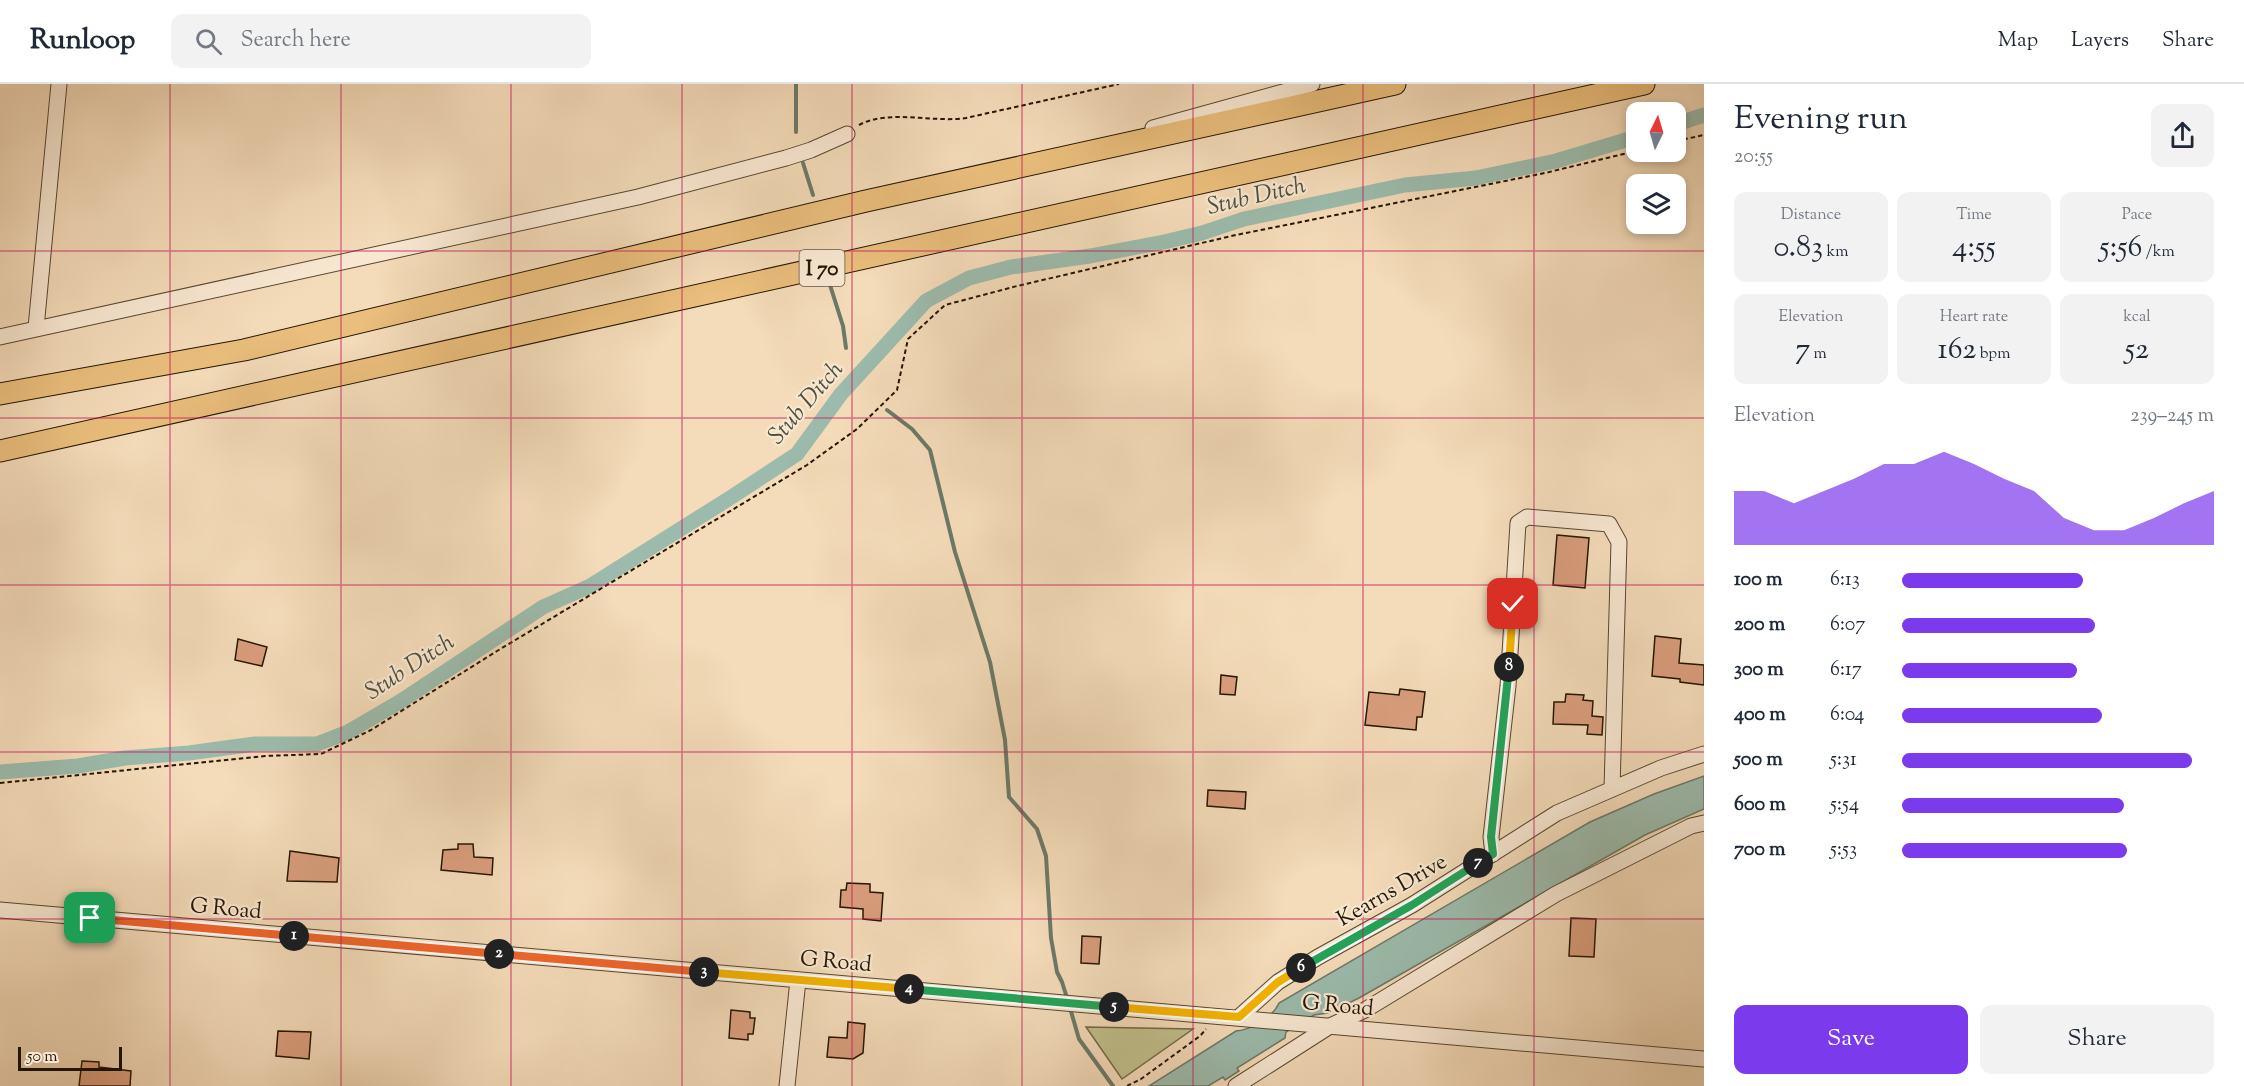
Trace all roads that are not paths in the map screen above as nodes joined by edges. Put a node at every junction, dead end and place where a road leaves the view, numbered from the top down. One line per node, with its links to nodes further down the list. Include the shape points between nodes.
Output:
1 (58, 84): 7 (street)
2 (1312, 84): 6 (street)
3 (1395, 84): 6 (highway, I 70)
4 (1644, 84): 10 (highway, I 70)
5 (848, 134): 7 (street, via 786,158 639,197)
6 (960, 181): 9 (highway, I 70, via 244,350)
7 (36, 328): 8 (street)
8 (0, 337)
9 (0, 394)
10 (0, 452)
11 (1704, 754): 12 (street, Kearns Drive)
12 (1612, 789): 14 (street, Kearns Drive, via 1557,813); 14 (street, via 1619,542 1609,524 1527,518 1518,523 1508,686 1491,837)
13 (1704, 823): 18 (street, via 1556,894 1365,1010)
14 (1493, 854): 17 (street, Kearns Drive, via 1278,982)
15 (0, 910): 16 (street, G Road)
16 (798, 980): 17 (street, G Road); 20 (street)
17 (1239, 1017): 18 (street, G Road)
18 (1330, 1026): 19 (street, G Road); 21 (street)
19 (1704, 1059)
20 (787, 1086)
21 (1236, 1086)

